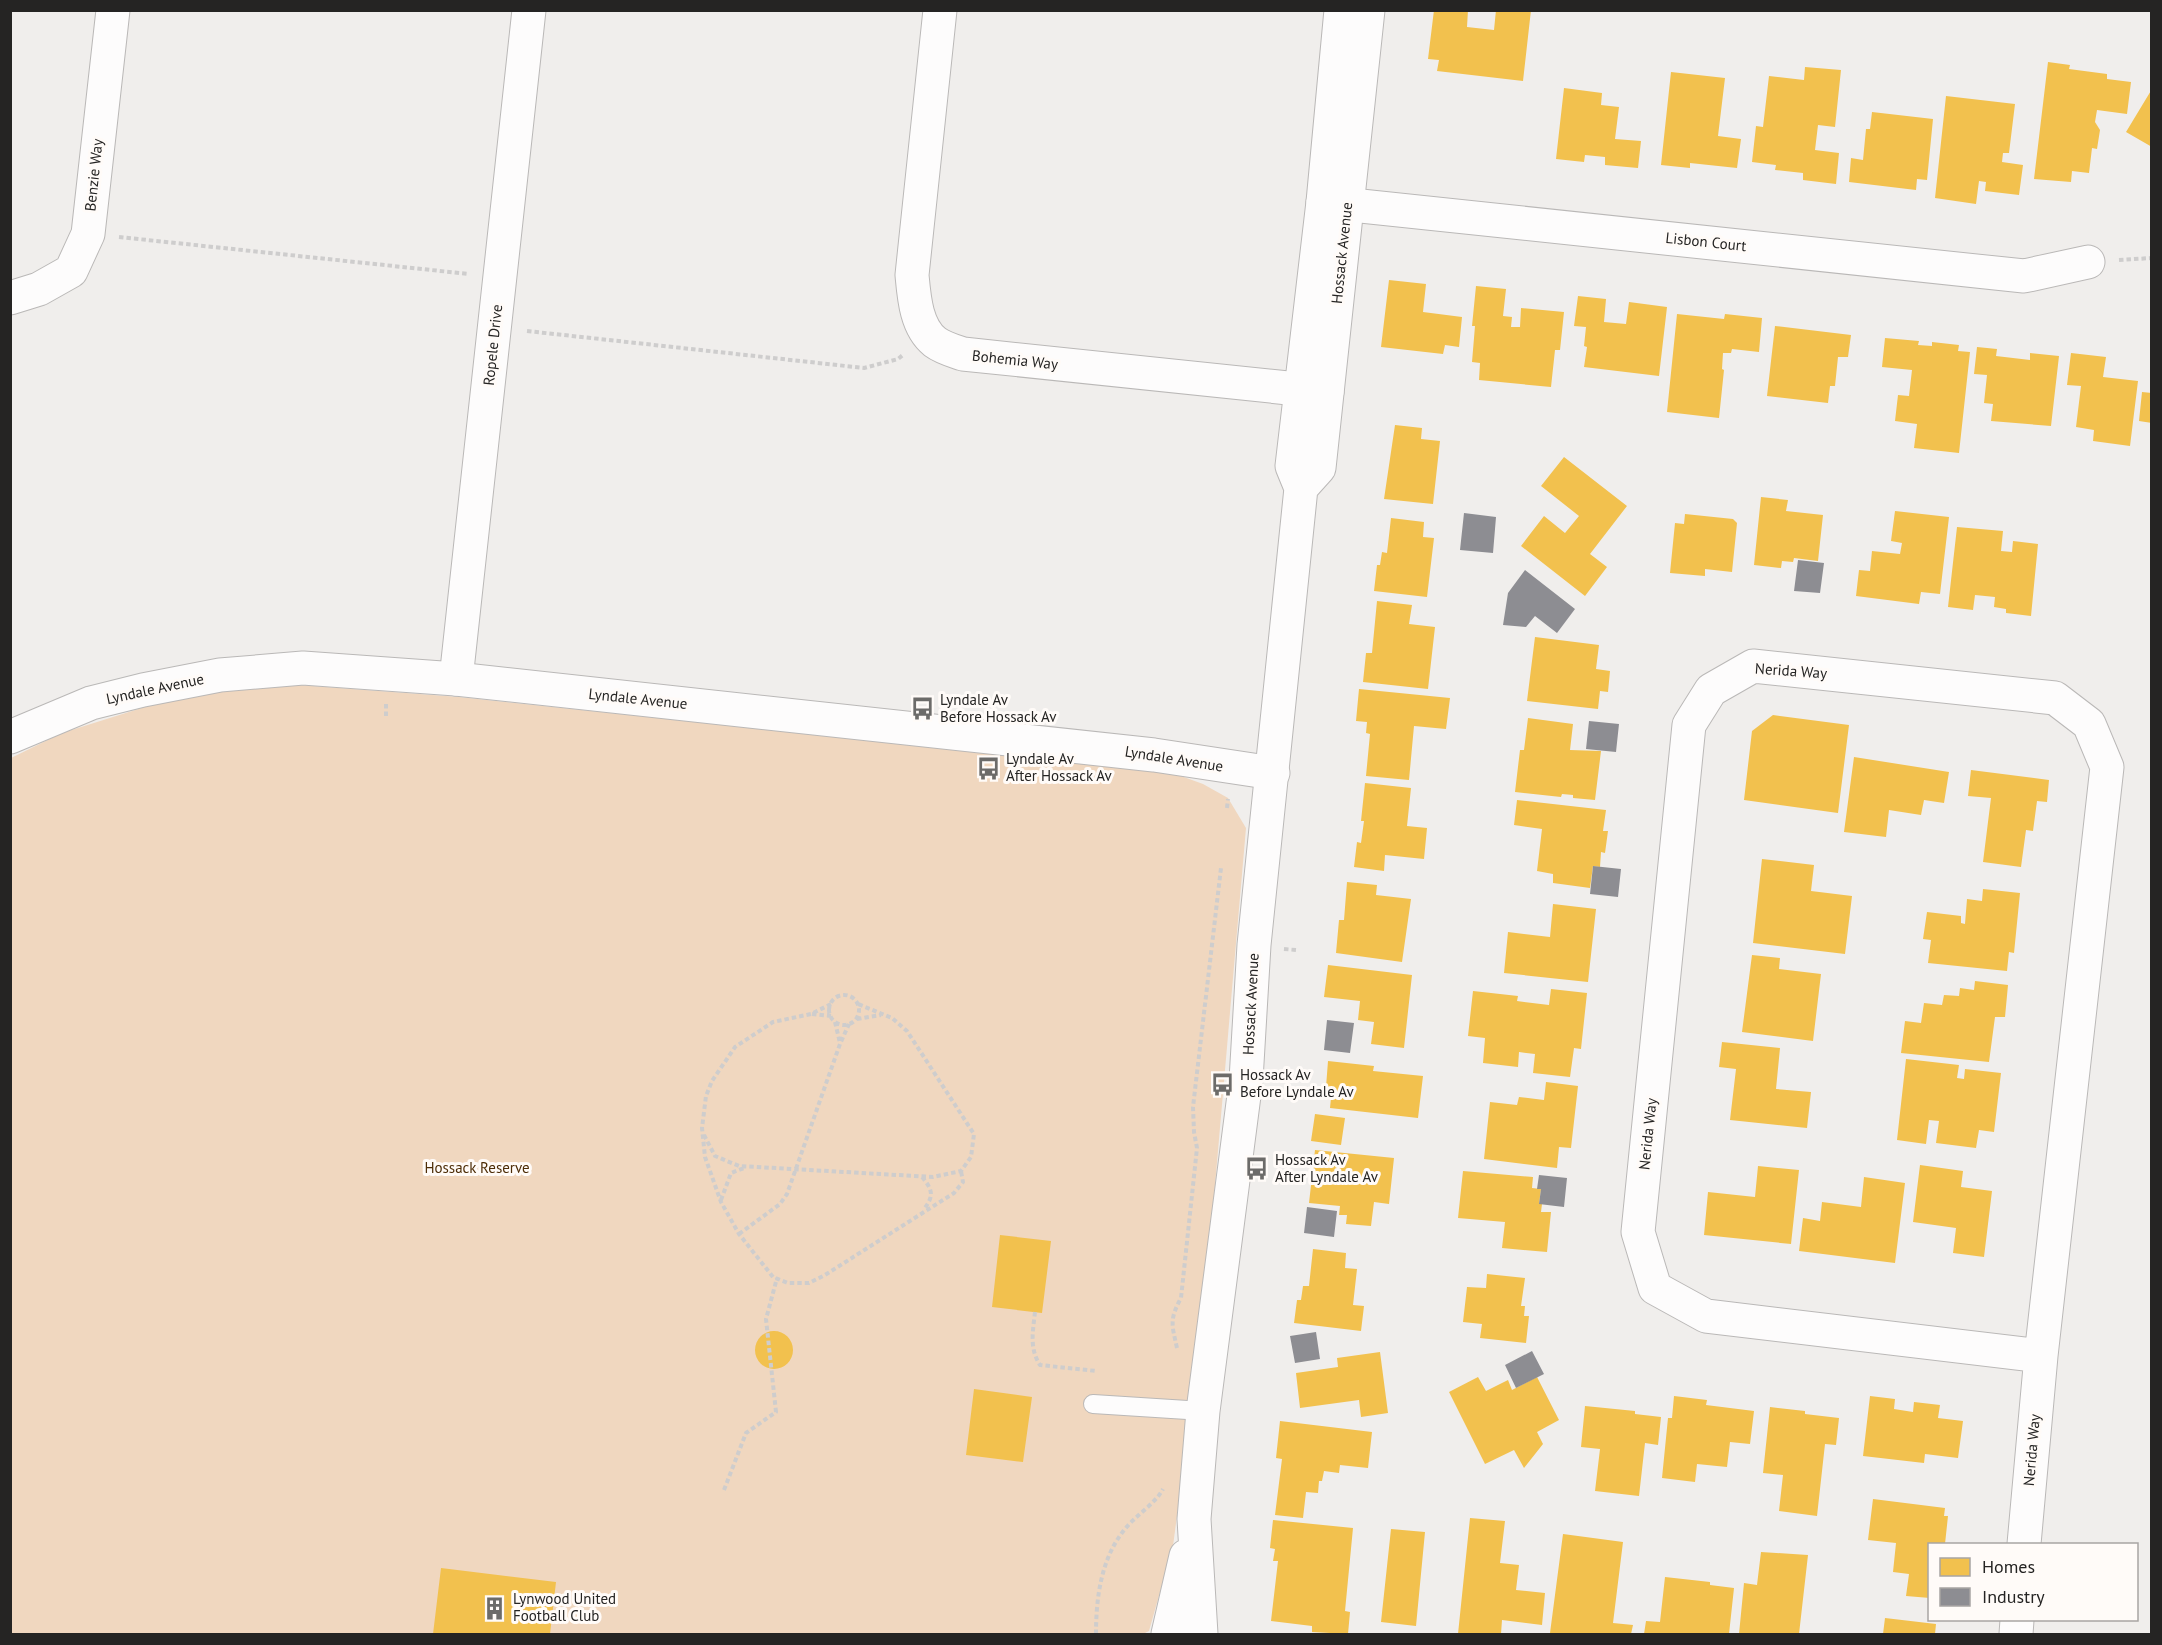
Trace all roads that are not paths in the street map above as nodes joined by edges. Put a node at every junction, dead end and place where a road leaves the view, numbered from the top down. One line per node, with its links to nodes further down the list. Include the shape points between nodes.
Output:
1 (113, 10): 8 (street, Benzie Way, via 88,234 70,271 39,289)
2 (529, 10): 10 (street, Ropele Drive)
3 (940, 10): 9 (street, Bohemia Way, via 912,274 915,306 936,343 963,354)
4 (1341, 10): 6 (street, Hossack Avenue)
5 (1368, 10): 6 (street, Hossack Avenue)
6 (1335, 203): 7 (street, Lisbon Court, via 2024,276); 9 (street, Hossack Avenue)
7 (2088, 262)
8 (10, 298)
9 (1314, 391): 12 (street, Hossack Avenue, via 1292,466 1301,488)
10 (456, 679): 11 (street, Lyndale Avenue, via 303,668 220,675 91,703); 12 (street, Lyndale Avenue, via 1154,755)
11 (10, 737)
12 (1273, 773): 15 (street, Hossack Avenue, via 1253,956 1246,1080)
13 (2041, 1356): 13 (street, Nerida Way, via 2107,767 2089,724 2055,698 1753,666 1711,690 1689,725 1638,1232 1655,1288 1706,1316); 17 (street, Nerida Way)
14 (1093, 1404): 15 (lane)
15 (1203, 1411): 16 (street, Hossack Avenue)
16 (1194, 1519): 18 (street, Hossack Avenue); 19 (street, Hossack Avenue)
17 (2024, 1543)
18 (1168, 1635)
19 (1202, 1635)

